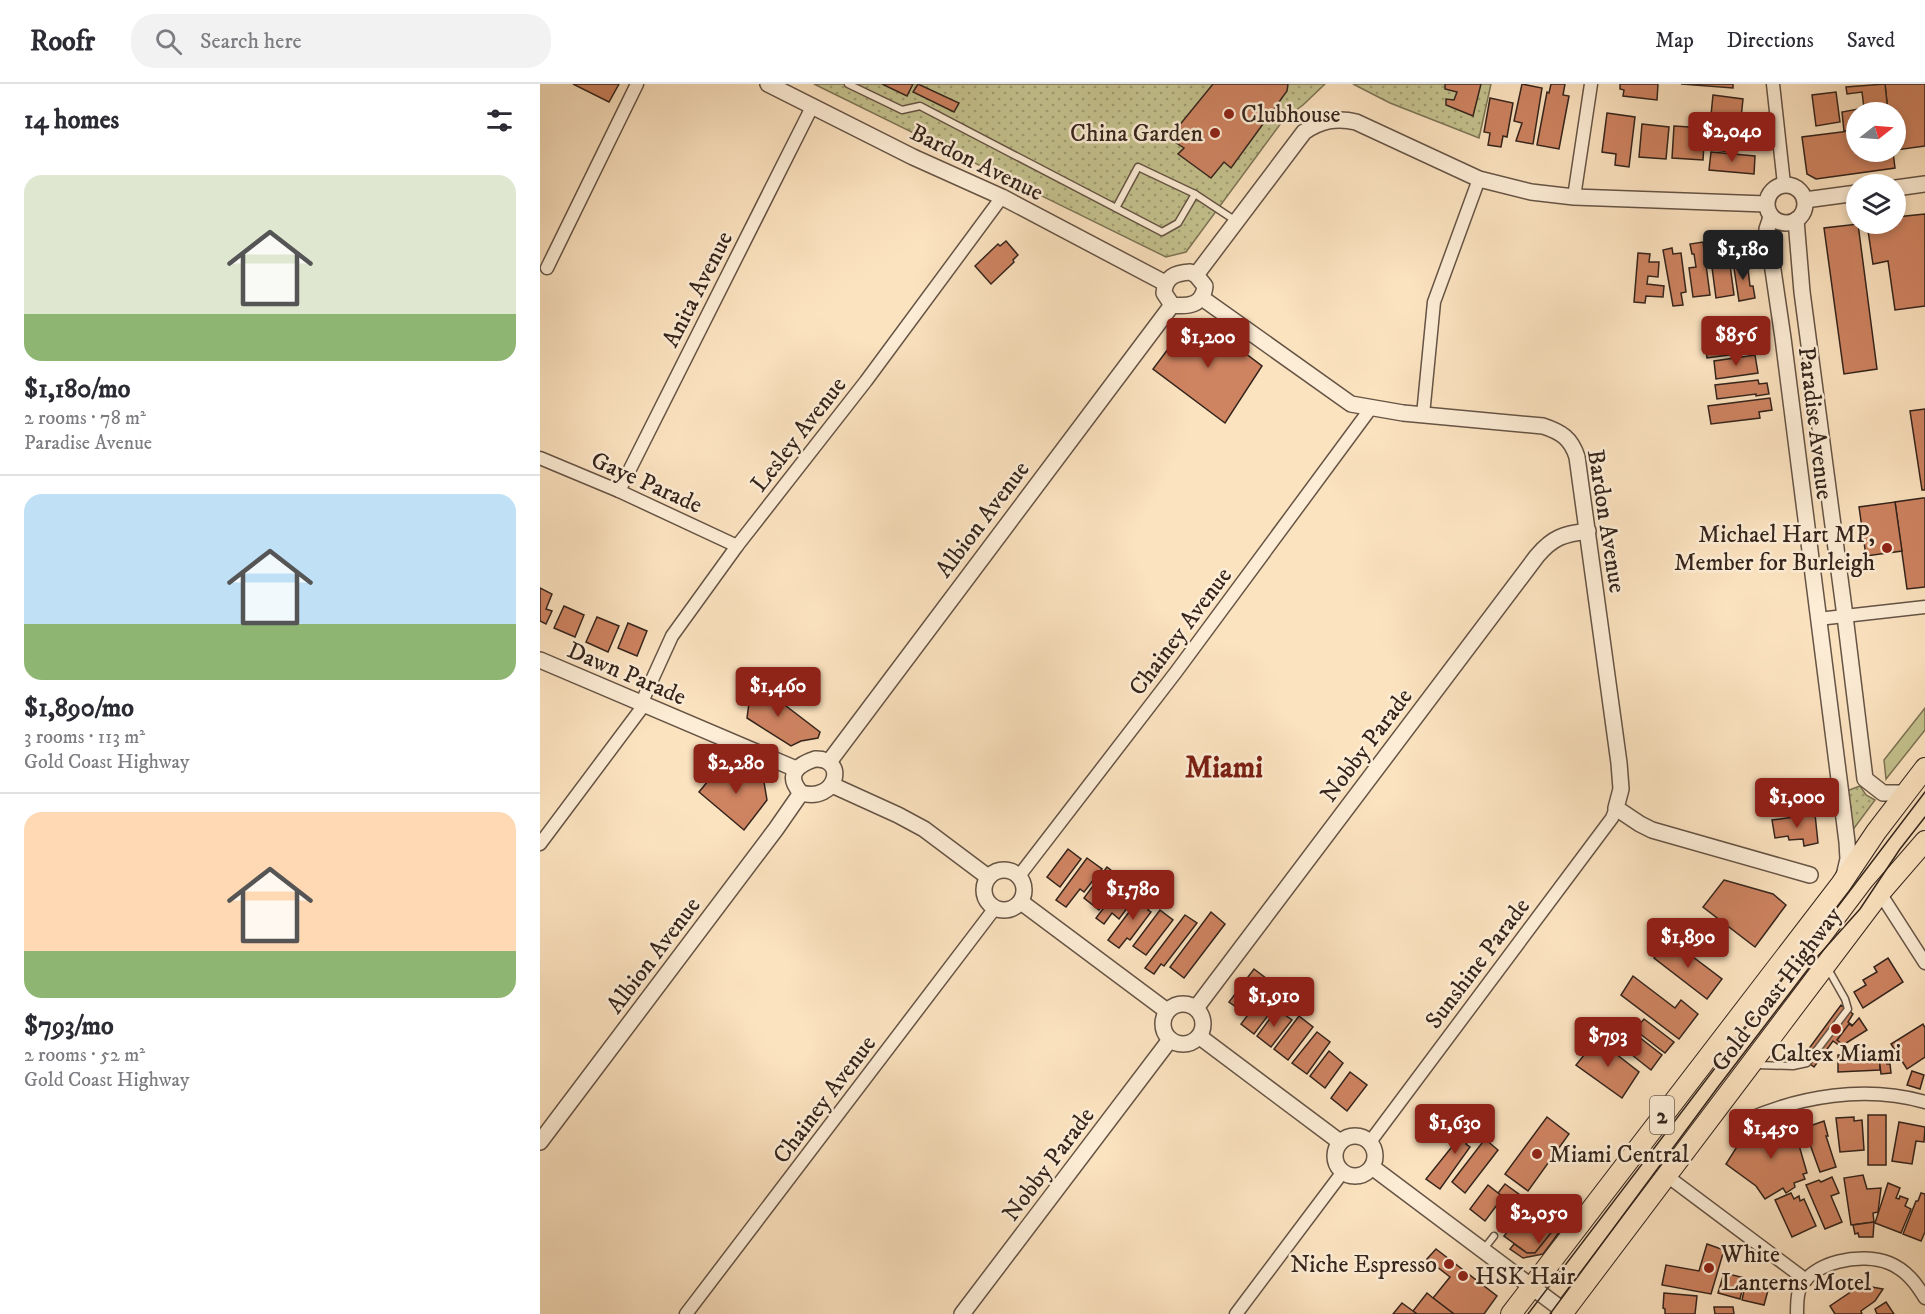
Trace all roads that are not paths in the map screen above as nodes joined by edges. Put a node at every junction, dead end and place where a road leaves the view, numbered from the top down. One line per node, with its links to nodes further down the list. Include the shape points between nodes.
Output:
1 (637, 84): 20 (street)
2 (768, 84): 6 (street, Bardon Avenue)
3 (848, 84): 16 (lane, via 902,110 920,106)
4 (1591, 84): 14 (street)
5 (1773, 84): 8 (street)
6 (812, 106): 13 (street, Bardon Avenue); 28 (street, Anita Avenue)
7 (1479, 179): 14 (street, via 1531,192); 19 (street, via 1356,122 1329,120 1304,132); 26 (street, via 1434,302)
8 (1784, 184): 15 (street, via 1795,187); 17 (street, via 1773,189 1767,198)
9 (1925, 184): 10 (street)
10 (1906, 187)
11 (1195, 194): 16 (lane, via 1178,223 1162,232); 16 (lane, via 1138,167); 19 (lane)
12 (1846, 194): 15 (street)
13 (1002, 197): 22 (street, Bardon Avenue); 30 (street, Lesley Avenue)
14 (1574, 197): 17 (street)
15 (1805, 200): 18 (street)
16 (1116, 208)
17 (1769, 210): 18 (street, via 1775,220); 33 (street, Paradise Avenue, via 1767,229)
18 (1796, 220): 32 (street, Paradise Avenue)
19 (1236, 221): 21 (street)
20 (547, 268)
21 (1196, 275): 22 (street, via 1177,274); 23 (street, via 1205,286)
22 (1165, 283): 24 (street, via 1164,293)
23 (1202, 298): 24 (street, via 1188,306); 25 (street, Bardon Avenue, via 1348,403)
24 (1172, 305): 36 (street, Albion Avenue)
25 (1371, 408): 26 (street, Bardon Avenue); 48 (street, Chainey Avenue)
26 (1423, 415): 29 (street, Bardon Avenue, via 1543,426 1568,438 1577,457)
27 (540, 458): 28 (street, Gaye Parade)
28 (619, 491): 30 (street, Gaye Parade)
29 (1588, 531): 44 (street, Bardon Avenue, via 1619,763 1621,789); 56 (street, Nobby Parade, via 1556,538 1542,550)
30 (737, 546): 35 (street, Lesley Avenue, via 672,636)
31 (1925, 607): 32 (street)
32 (1845, 616): 33 (street); 39 (street, Paradise Avenue)
33 (1818, 619): 40 (street, Paradise Avenue)
34 (540, 660): 35 (street, Dawn Parade)
35 (642, 705): 38 (street, Dawn Parade); 46 (street, Lesley Avenue)
36 (829, 762): 38 (street, via 815,759); 41 (street, via 835,774)
37 (1925, 768): 43 (highway, Gold Coast Highway / 2)
38 (796, 769): 42 (street, via 794,780)
39 (1864, 779): 40 (street); 43 (street, via 1883,793)
40 (1838, 784): 50 (street, Paradise Avenue, via 1848,859)
41 (832, 785): 42 (street, via 823,793); 49 (street, via 924,829)
42 (801, 793): 63 (street, Albion Avenue)
43 (1906, 793): 50 (highway, Gold Coast Highway / 2)
44 (1616, 808): 47 (street, via 1652,830); 65 (street, Sunshine Parade)
45 (1925, 841): 51 (highway, Gold Coast Highway / 2)
46 (540, 844)
47 (1810, 875)
48 (1019, 876): 49 (street, via 1002,870); 52 (street, via 1024,884)
49 (988, 877): 53 (street, via 984,892)
50 (1841, 884): 72 (highway, Gold Coast Highway / 2)
51 (1880, 893): 54 (street); 55 (highway, Gold Coast Highway / 2)
52 (1021, 902): 53 (street, via 1013,909); 57 (street)
53 (995, 909): 75 (street, Chainey Avenue)
54 (1925, 963)
55 (1826, 965): 60 (highway, Gold Coast Highway / 2); 60 (lane, via 1848,1009 1807,1063)
56 (1196, 1008): 57 (street, via 1180,1004); 58 (street, via 1203,1025)
57 (1167, 1011): 59 (street, via 1162,1026)
58 (1200, 1037): 59 (street, via 1183,1045); 64 (street)
59 (1169, 1041): 76 (street, Nobby Parade)
60 (1751, 1065): 68 (highway, Gold Coast Highway / 2)
61 (1925, 1102): 62 (street, via 1886,1094 1847,1094 1784,1105)
62 (1744, 1121)
63 (540, 1142)
64 (1340, 1142): 65 (street, via 1352,1136); 67 (street, via 1334,1158)
65 (1370, 1142): 66 (street, via 1376,1158)
66 (1372, 1167): 67 (street, via 1354,1177); 70 (street)
67 (1342, 1173): 77 (street)
68 (1667, 1176): 71 (street); 74 (highway, Gold Coast Highway / 2)
69 (1494, 1236): 70 (lane)
70 (1482, 1251): 72 (street)
71 (1806, 1280): 73 (street, via 1833,1263 1877,1259 1905,1272); 79 (street, via 1799,1292)
72 (1532, 1287): 74 (street); 78 (highway, Gold Coast Highway / 2)
73 (1925, 1298)
74 (1564, 1313)
75 (686, 1314)
76 (962, 1314)
77 (1236, 1314)
78 (1510, 1314)
79 (1797, 1314)

